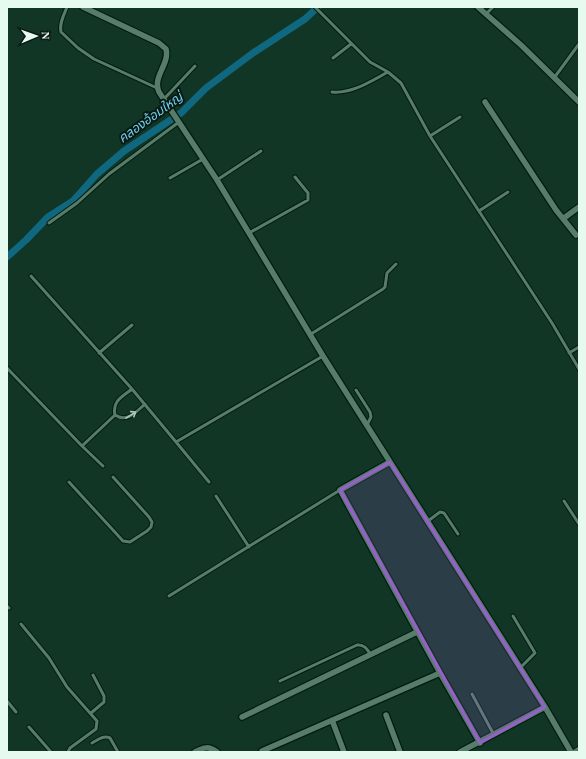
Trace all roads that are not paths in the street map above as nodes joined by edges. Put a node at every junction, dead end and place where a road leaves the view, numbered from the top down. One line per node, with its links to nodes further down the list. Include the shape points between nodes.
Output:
1 (67, 7): 13 (lane, via 61,32 78,48 103,64)
2 (83, 7): 13 (street, via 164,46 166,60)
3 (315, 7): 7 (lane)
4 (478, 7): 6 (street)
5 (493, 7): 6 (lane)
6 (486, 14): 12 (street)
7 (351, 44): 9 (lane); 11 (lane, via 375,66)
8 (579, 44): 12 (lane)
9 (333, 58)
10 (195, 66): 15 (lane)
11 (388, 72): 14 (lane, via 352,90); 20 (lane, via 401,83)
12 (554, 78): 17 (street)
13 (157, 88): 15 (street)
14 (332, 92)
15 (164, 99): 19 (street)
16 (485, 102): 29 (street, via 556,210)
17 (579, 102)
18 (460, 117): 20 (lane)
19 (179, 121): 22 (street); 30 (lane)
20 (430, 136): 28 (lane)
21 (261, 151): 25 (lane)
22 (203, 159): 24 (lane); 25 (street)
23 (295, 177): 31 (lane, via 308,193 308,200)
24 (170, 178)
25 (216, 180): 31 (street)
26 (508, 192): 28 (lane)
27 (579, 207): 29 (street)
28 (479, 211): 38 (lane)
29 (564, 218): 32 (street)
30 (49, 223)
31 (249, 233): 36 (street)
32 (576, 235)
33 (396, 264): 36 (lane, via 387,273 383,289)
34 (30, 276): 39 (lane)
35 (132, 325): 39 (lane)
36 (311, 334): 40 (street)
37 (579, 347): 38 (lane)
38 (569, 352): 42 (lane)
39 (99, 353): 43 (lane)
40 (323, 356): 47 (street); 48 (lane)
41 (7, 368): 49 (lane)
42 (579, 369)
43 (132, 389): 45 (lane); 46 (lane, via 114,405)
44 (356, 390): 47 (lane, via 370,412 371,417)
45 (145, 404): 46 (lane, one-way to 45, via 120,418 130,417); 48 (lane)
46 (115, 415): 49 (lane)
47 (367, 425): 50 (street)
48 (176, 442): 54 (lane)
49 (82, 446): 51 (lane)
50 (390, 462): 55 (street); 58 (street)
51 (103, 466)
52 (113, 477): 53 (lane, via 152,522 148,531 130,542 123,541)
53 (69, 482)
54 (209, 482)
55 (340, 490): 61 (lane); 65 (street)
56 (216, 496): 61 (lane)
57 (564, 501): 59 (lane)
58 (428, 521): 60 (lane, via 440,512 444,513); 67 (street)
59 (579, 523)
60 (458, 534)
61 (249, 547): 62 (lane)
62 (169, 596)
63 (513, 616): 67 (lane, via 535,653)
64 (21, 624): 75 (lane, via 49,658 67,687)
65 (417, 632): 66 (street); 68 (street)
66 (371, 654): 70 (lane, via 365,646 357,645); 77 (street)
67 (520, 668): 73 (street)
68 (440, 673): 78 (street); 82 (street)
69 (93, 675): 75 (lane, via 104,696 104,702)
70 (280, 681)
71 (472, 694): 80 (lane)
72 (7, 701): 74 (lane)
73 (545, 707): 80 (street); 93 (street)
74 (16, 712)
75 (91, 713): 86 (lane, via 97,721 96,729)
76 (386, 715): 91 (street)
77 (242, 718)
78 (332, 720): 84 (street); 90 (street)
79 (29, 727): 85 (lane)
80 (494, 735): 82 (street)
81 (92, 743): 87 (lane, via 104,736 108,737)
82 (480, 743): 92 (street)
83 (579, 748): 93 (lane)
84 (262, 751)
85 (50, 752)
86 (68, 752)
87 (118, 752)
88 (195, 752): 89 (street, via 208,747)
89 (217, 752)
90 (344, 752)
91 (400, 752)
92 (460, 752)
93 (572, 752)

